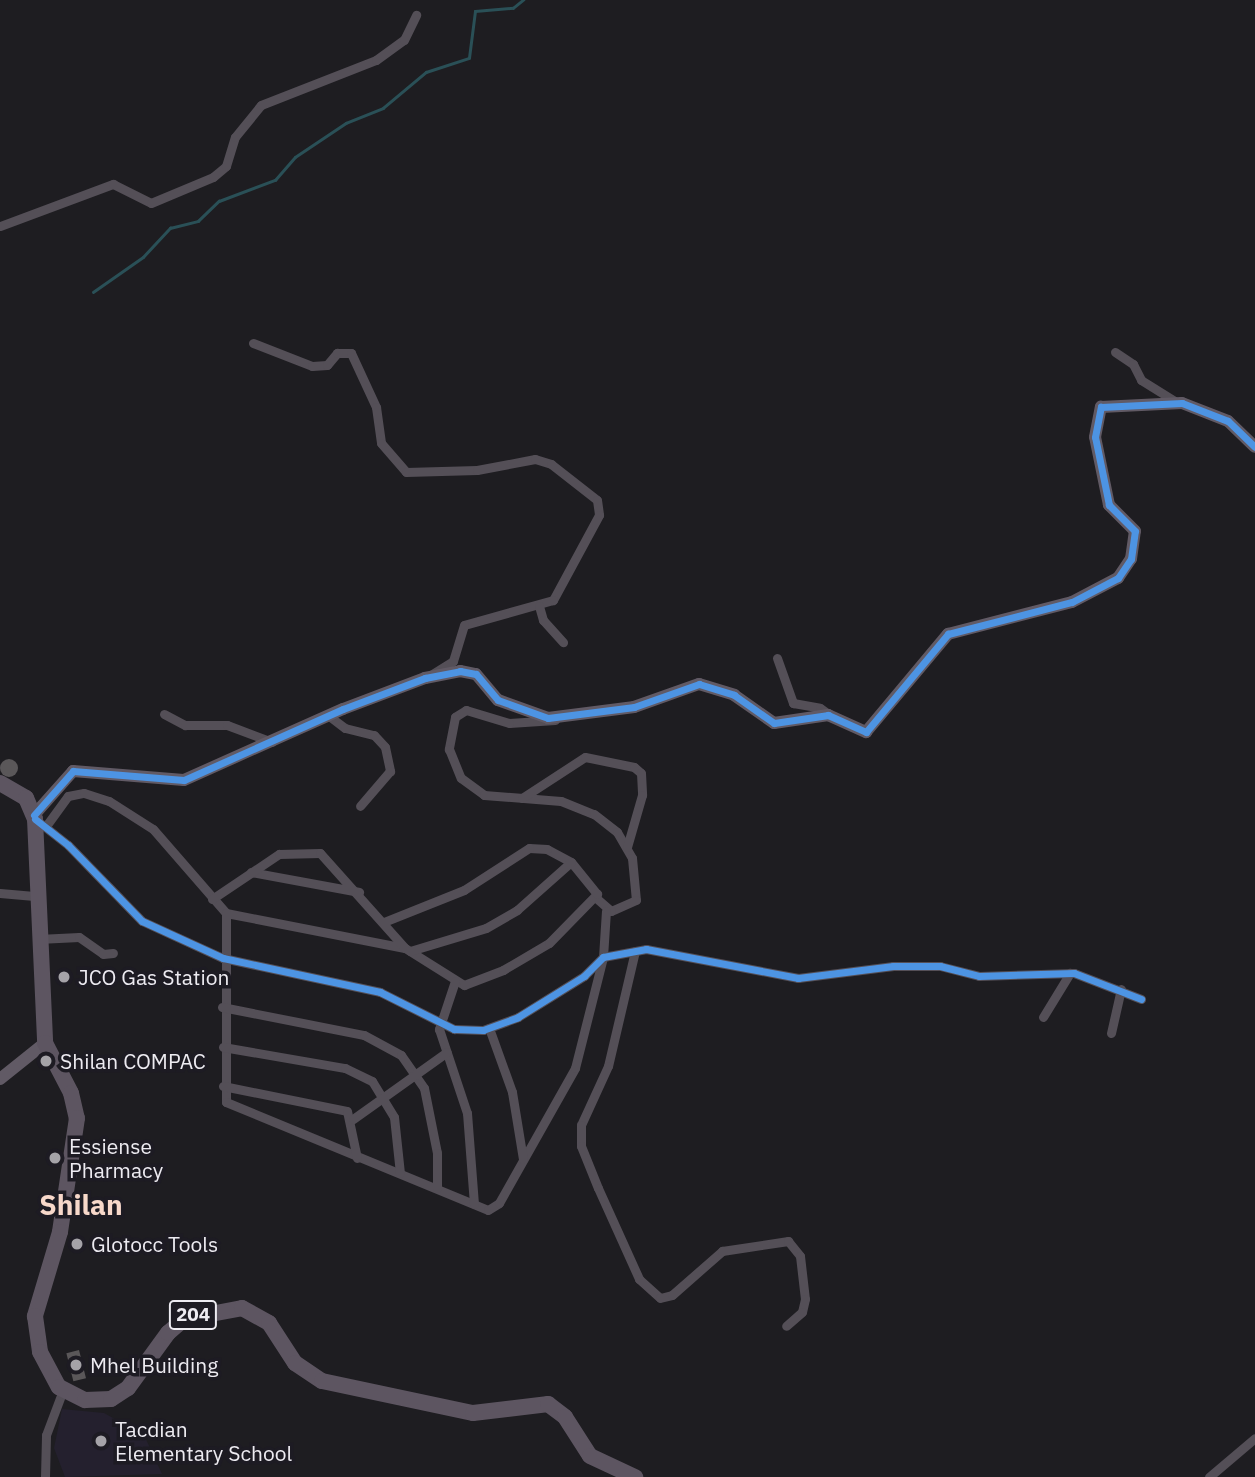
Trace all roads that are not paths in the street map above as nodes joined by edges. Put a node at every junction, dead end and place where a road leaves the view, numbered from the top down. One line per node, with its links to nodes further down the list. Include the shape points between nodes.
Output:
1 (416, 15): 2 (street, via 404,40 376,60 261,104 235,136 226,166 213,177 151,203 113,184)
2 (0, 226)
3 (253, 344): 7 (street, via 312,366 327,365 337,353 351,354 376,407 381,443 406,472 477,470 535,459 595,497 599,515 564,574 559,593)
4 (1115, 352): 5 (street, via 1133,364 1142,380)
5 (1178, 403): 6 (street, via 1228,421); 13 (street, via 1106,403 1096,414 1095,437 1109,505 1135,531 1131,559 1118,578 1072,602 948,634 868,731)
6 (1255, 447)
7 (538, 606): 8 (street, via 543,620); 10 (street, via 464,625 453,661)
8 (562, 642)
9 (777, 658): 13 (street, via 793,703 820,708)
10 (425, 678): 12 (street); 14 (street, via 470,672 498,699)
11 (164, 714): 15 (street, via 185,725 227,725)
12 (329, 716): 15 (street); 18 (street, via 345,728 374,735 386,747 390,771)
13 (831, 716): 14 (street, via 774,723 734,695 699,684 641,705)
14 (559, 719): 17 (street, via 509,723 474,709 455,717 449,749 461,778 484,795)
15 (272, 742): 19 (street, via 176,781 73,771)
16 (0, 783): 19 (highway, via 22,794)
17 (521, 799): 20 (street, via 551,799 594,814); 20 (street, via 581,758 634,767 641,773 642,795)
18 (360, 806)
19 (38, 820): 25 (highway); 27 (street, via 68,796 84,793 109,801 153,829); 36 (street, via 139,919)
20 (627, 847): 28 (street, via 636,900 625,909)
21 (570, 862): 26 (street, via 592,883); 30 (street, via 547,849 529,848 464,890); 32 (street, via 517,910 486,928)
22 (251, 872): 23 (street); 23 (street, via 279,854 308,850 329,858); 27 (street)
23 (359, 892): 30 (street)
24 (0, 893): 25 (street)
25 (37, 896): 31 (highway)
26 (597, 899): 28 (street); 38 (street, via 556,938 509,967 473,984)
27 (212, 900): 29 (street)
28 (606, 911): 35 (street)
29 (226, 913): 32 (street); 36 (street)
30 (384, 922): 32 (street)
31 (38, 939): 34 (street, via 79,937 103,954); 46 (highway)
32 (407, 949): 38 (street)
33 (635, 951): 35 (street); 37 (street, via 684,953 798,978 893,966 940,966 979,976); 59 (street, via 608,1066 581,1125 582,1146 598,1188 639,1279 660,1298 672,1295 722,1251 788,1241 800,1256 805,1299 802,1312)
34 (113, 953)
35 (603, 957): 44 (street, via 554,997); 55 (street, via 575,1068)
36 (223, 958): 41 (street); 43 (street, via 380,992)
37 (1070, 973): 39 (street); 42 (street)
38 (455, 981): 43 (street)
39 (1121, 989): 40 (street); 45 (street)
40 (1141, 999)
41 (222, 1007): 47 (street); 49 (street, via 379,1040)
42 (1043, 1017)
43 (439, 1026): 44 (street, via 467,1031); 48 (street)
44 (489, 1028): 55 (street, via 512,1092)
45 (1111, 1033)
46 (45, 1043): 50 (street); 60 (highway, via 71,1093 77,1118 60,1232 35,1315 40,1352)
47 (223, 1047): 51 (street); 52 (street, via 345,1068 372,1081)
48 (447, 1052): 49 (street); 58 (street, via 467,1113)
49 (417, 1075): 52 (street); 57 (street, via 432,1119)
50 (2, 1080)
51 (223, 1086): 53 (street, via 337,1107); 54 (street, via 228,1104)
52 (385, 1097): 53 (street); 56 (street, via 398,1138)
53 (353, 1119): 54 (street)
54 (358, 1158): 56 (street)
55 (523, 1158): 58 (street, via 495,1209)
56 (400, 1173): 57 (street)
57 (437, 1188): 58 (street)
58 (474, 1204)
59 (786, 1326)
60 (63, 1390): 62 (street, via 46,1435); 63 (highway, 204, via 94,1402 111,1398 128,1388 168,1332 184,1319 242,1308 269,1323 295,1363 322,1381 473,1413 548,1404 565,1417 590,1456)
61 (1255, 1438): 64 (street)
62 (45, 1477)
63 (635, 1477)
64 (1209, 1477)

